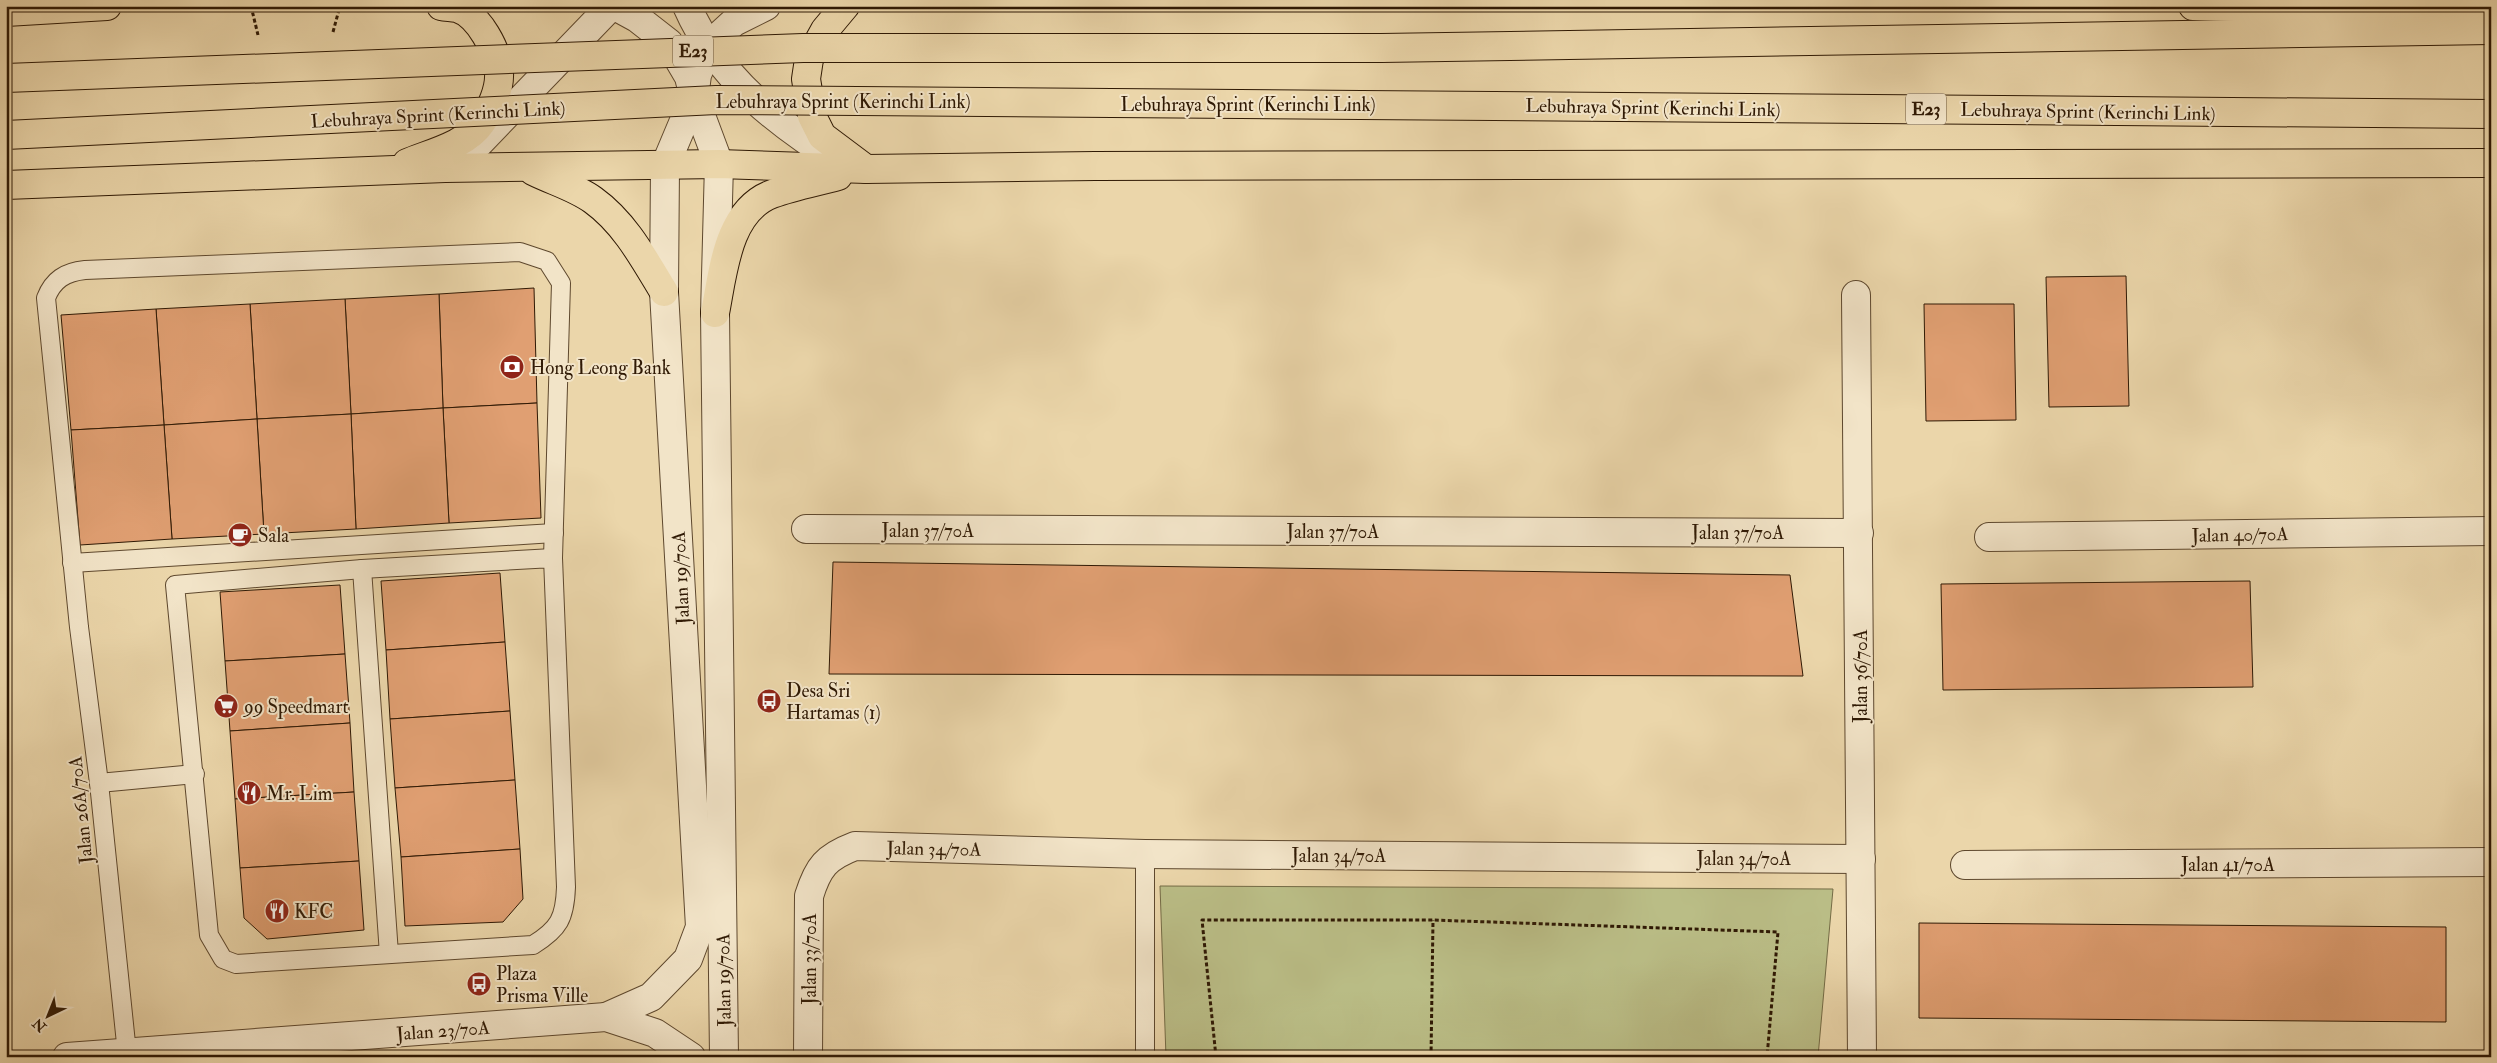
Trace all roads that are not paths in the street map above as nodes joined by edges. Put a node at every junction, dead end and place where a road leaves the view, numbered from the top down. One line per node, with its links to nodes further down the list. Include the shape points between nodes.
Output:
1 (107, 6): 9 (highway)
2 (441, 6): 23 (highway, via 458,8 484,30 500,73 497,89 481,124 463,140)
3 (611, 6): 21 (street, via 480,143)
4 (615, 6): 14 (street, Jalan 19/70A, via 637,18 669,43 689,77)
5 (687, 6): 12 (street)
6 (766, 6): 12 (street, Jalan 19/70A, via 734,22)
7 (845, 6): 22 (highway, via 825,30 809,59 806,79 812,116 822,136)
8 (2193, 6): 10 (highway)
9 (6, 12)
10 (2491, 13)
11 (2491, 30): 13 (highway, E23, bridge, via 1381,48 803,48)
12 (709, 45): 14 (street, Jalan 19/70A, via 697,75); 22 (street, via 734,82 797,136)
13 (6, 78)
14 (694, 97): 18 (street, Jalan 19/70A); 19 (street, Jalan 19/70A)
15 (2491, 114): 16 (highway, Lebuhraya Sprint (Kerinchi Link) / E23, bridge, via 716,100)
16 (6, 135)
17 (2491, 163): 22 (highway)
18 (719, 164): 19 (highway); 22 (highway); 27 (street, Jalan 19/70A)
19 (664, 166): 20 (highway); 25 (street, Jalan 19/70A)
20 (526, 167): 21 (highway); 25 (highway, via 593,200 637,246)
21 (445, 168): 23 (highway)
22 (858, 168): 27 (highway, via 770,194 747,212 730,241)
23 (391, 170): 24 (highway)
24 (6, 185)
25 (664, 292): 44 (street, Jalan 19/70A, via 700,927 688,960 651,997)
26 (1856, 295): 31 (street, Jalan 36/70A)
27 (715, 313): 49 (street, Jalan 19/70A)
28 (806, 530): 31 (street, Jalan 37/70A)
29 (2491, 531): 32 (street, Jalan 40/70A)
30 (554, 533): 33 (lane, Jalan 26A/70A); 34 (lane); 34 (lane, Jalan 26A/70A, via 561,283 547,261 520,252 72,271 59,278 46,298 64,428)
31 (1859, 533): 39 (street, Jalan 36/70A)
32 (1989, 537)
33 (553, 558): 35 (lane); 43 (lane, Jalan 26A/70A, via 566,909 558,925 546,938 533,945)
34 (72, 563): 37 (lane, Jalan 26A/70A)
35 (362, 570): 36 (lane, Jalan 26A/70A, via 174,585); 43 (lane)
36 (195, 774): 37 (lane); 43 (lane, Jalan 26A/70A, via 209,935 223,959 236,964)
37 (100, 783): 46 (lane, Jalan 26A/70A)
38 (1145, 854): 39 (street, Jalan 34/70A); 41 (street, Jalan 34/70A, via 855,846 837,853); 51 (lane)
39 (1861, 859): 52 (street, Jalan 36/70A)
40 (2491, 862): 42 (street, Jalan 41/70A)
41 (823, 864): 50 (street, Jalan 33/70A, via 809,896)
42 (1965, 865)
43 (389, 954)
44 (606, 1017): 45 (street, Jalan 23/70A); 48 (street, Jalan 23/70A, via 655,1033)
45 (244, 1051): 46 (street, Jalan 23/70A)
46 (127, 1053): 47 (street, Jalan 23/70A)
47 (67, 1057)
48 (690, 1057)
49 (724, 1057)
50 (808, 1057)
51 (1145, 1057)
52 (1862, 1057)

